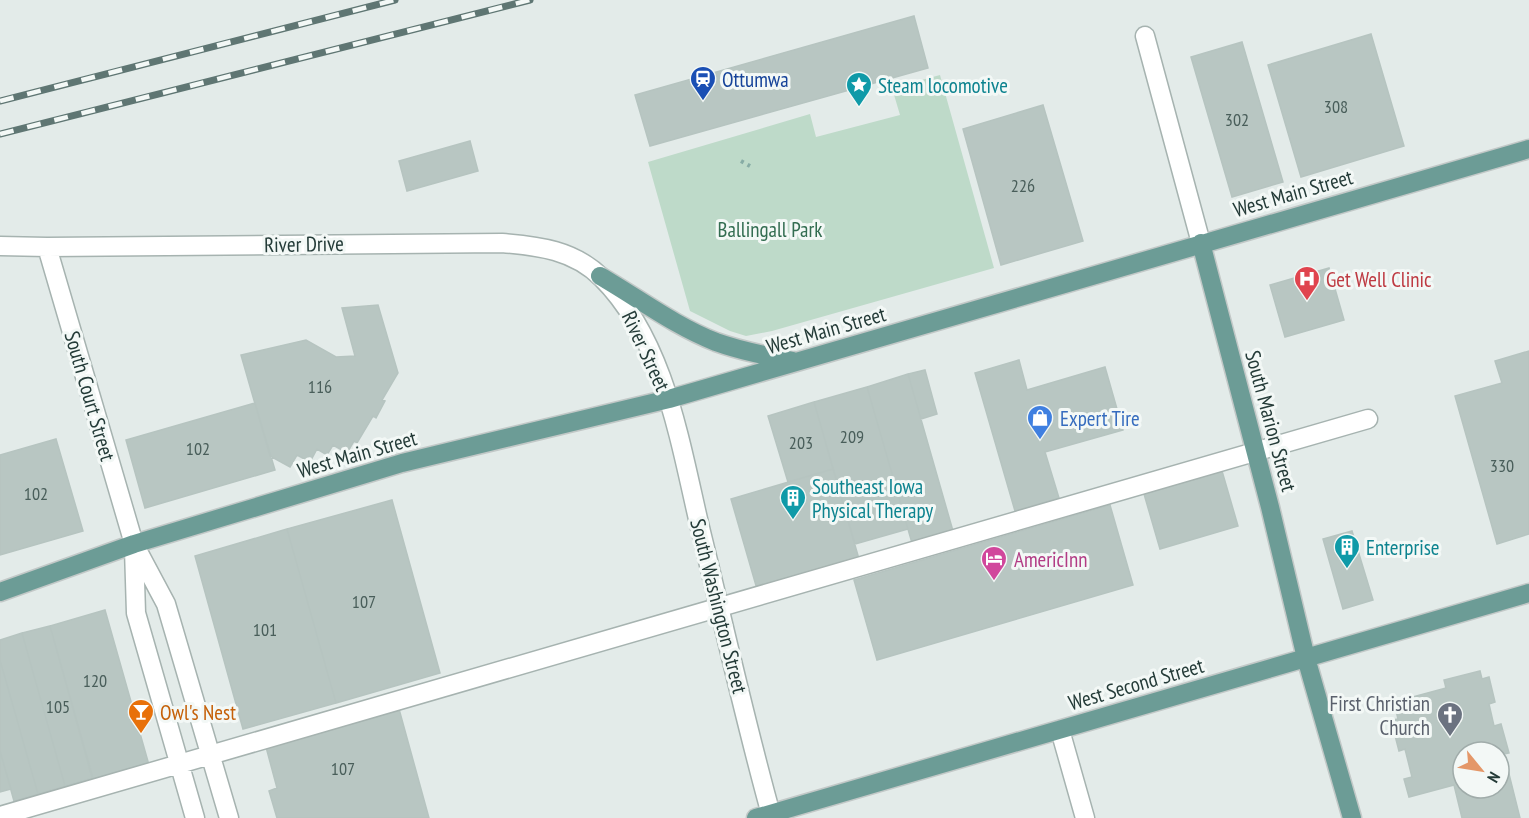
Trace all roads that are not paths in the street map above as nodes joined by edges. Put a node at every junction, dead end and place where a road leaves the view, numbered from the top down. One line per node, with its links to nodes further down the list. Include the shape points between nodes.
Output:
1 (1145, 36): 3 (street, South Marion Street)
2 (1529, 149): 3 (main road, West Main Street)
3 (1201, 243): 7 (main road, West Main Street); 10 (main road, South Marion Street)
4 (0, 246): 5 (street, River Drive)
5 (47, 247): 6 (street, River Drive, via 502,243 561,251); 11 (street, South Court Street)
6 (600, 276): 7 (main road, via 702,336); 8 (street, River Street, via 635,320)
7 (797, 362): 8 (main road, West Main Street)
8 (669, 399): 11 (main road, West Main Street, via 402,463); 14 (street, South Washington Street)
9 (1368, 419): 10 (street)
10 (1256, 453): 14 (street); 15 (main road, South Marion Street)
11 (134, 544): 12 (main road, West Main Street); 17 (street, South Court Street, via 166,604); 18 (street, South Court Street, via 136,613)
12 (0, 592)
13 (1529, 593): 15 (main road, West Second Street)
14 (720, 608): 17 (street); 20 (street, South Washington Street)
15 (1306, 658): 16 (main road, West Second Street); 24 (main road, South Marion Street)
16 (1060, 730): 20 (main road, West Second Street); 23 (street)
17 (211, 755): 18 (street); 22 (street, South Court Street)
18 (179, 764): 19 (street); 21 (street, South Court Street)
19 (0, 816)
20 (766, 817)
21 (195, 818)
22 (229, 818)
23 (1085, 818)
24 (1352, 818)

